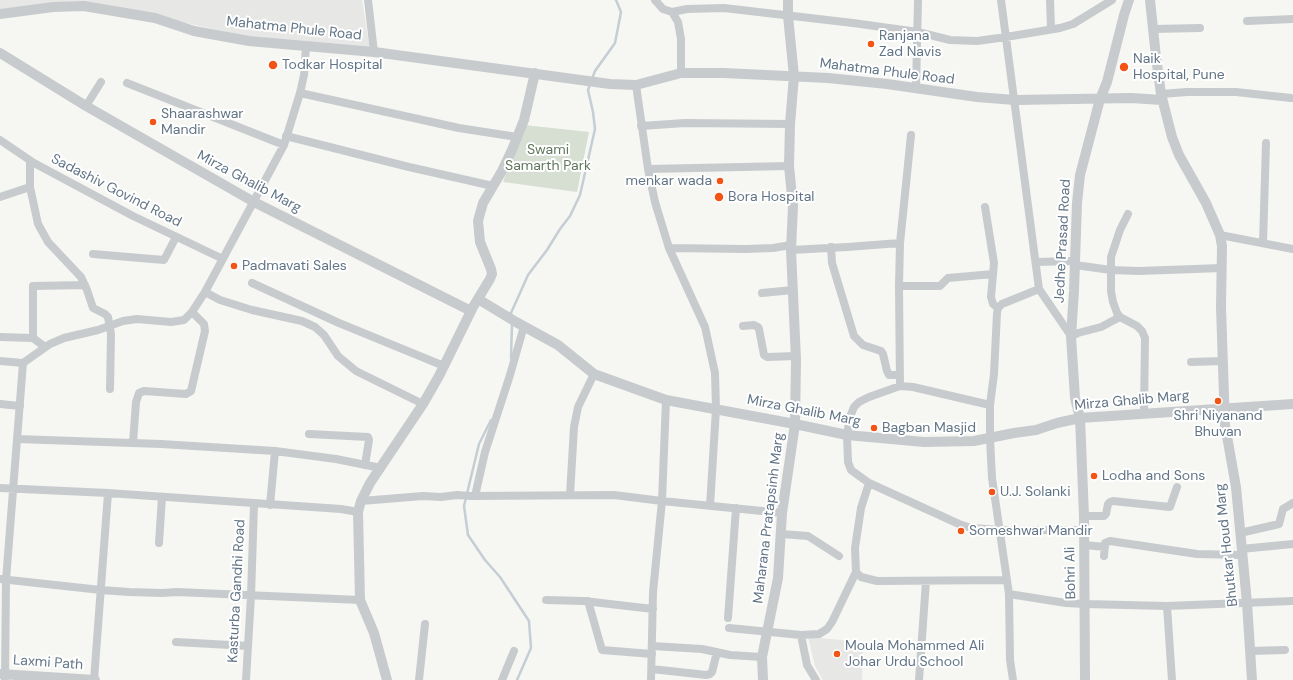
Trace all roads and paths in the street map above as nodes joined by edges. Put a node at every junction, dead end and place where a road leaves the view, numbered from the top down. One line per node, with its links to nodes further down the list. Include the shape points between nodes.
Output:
1 (368, 0): 21 (street)
2 (655, 0): 10 (street, via 663,9)
3 (788, 0): 12 (street, Maharana Pratapsinh Marg)
4 (918, 0): 18 (street)
5 (1001, 0): 19 (street)
6 (1050, 0): 16 (street)
7 (1112, 0): 16 (street, via 1073,24)
8 (1129, 0): 33 (street, Jedhe Prasad Road)
9 (1150, 0): 17 (street, Bhutkar Houd Marg)
10 (672, 12): 12 (street, via 724,8); 24 (street, via 678,22 681,39)
11 (0, 14): 20 (street, Mahatma Phule Road, via 84,6 155,18 194,31)
12 (788, 16): 18 (street); 25 (street, Maharana Pratapsinh Marg)
13 (1293, 19): 14 (street)
14 (1247, 21)
15 (1200, 28): 17 (street)
16 (1051, 29): 19 (street)
17 (1153, 29): 31 (street, Bhutkar Houd Marg)
18 (918, 32): 19 (street, via 950,40); 29 (street)
19 (1006, 37): 34 (street)
20 (306, 46): 21 (street, Mahatma Phule Road); 30 (street)
21 (374, 52): 23 (street, Mahatma Phule Road)
22 (0, 53): 35 (street, Mirza Ghalib Marg)
23 (535, 73): 28 (street, Mahatma Phule Road, via 610,84); 40 (street, via 524,120)
24 (681, 73): 25 (street, Mahatma Phule Road); 28 (street, Mahatma Phule Road)
25 (794, 76): 29 (street, Mahatma Phule Road); 36 (street, Maharana Pratapsinh Marg)
26 (101, 82): 35 (street)
27 (127, 83): 43 (street)
28 (636, 85): 37 (street)
29 (916, 89): 34 (street, Mahatma Phule Road)
30 (300, 93): 39 (street); 40 (street, via 459,128)
31 (1162, 97): 32 (street, via 1187,92 1236,92); 33 (street, Mahatma Phule Road); 53 (street, Bhutkar Houd Marg, via 1179,155 1206,203)
32 (1291, 98)
33 (1100, 99): 34 (street, Mahatma Phule Road); 64 (street, Jedhe Prasad Road, via 1080,175)
34 (1015, 100): 63 (street)
35 (86, 106): 50 (street, Mirza Ghalib Marg)
36 (790, 124): 37 (street, via 685,123); 45 (street, Maharana Pratapsinh Marg)
37 (641, 126): 46 (street)
38 (911, 135): 55 (street)
39 (286, 136): 43 (street); 47 (street)
40 (517, 137): 47 (street)
41 (0, 140): 44 (street, Sadashiv Govind Road)
42 (1266, 143): 56 (street)
43 (284, 145): 50 (street)
44 (30, 161): 48 (street); 54 (street, Sadashiv Govind Road)
45 (789, 166): 46 (street); 57 (street, Maharana Pratapsinh Marg, via 793,206)
46 (648, 170): 58 (street)
47 (493, 186): 75 (street, via 483,203 478,221 480,242 492,274)
48 (30, 187): 49 (street); 69 (street, via 38,224 48,242 81,277)
49 (0, 197)
50 (254, 202): 62 (street); 77 (street, Mirza Ghalib Marg)
51 (986, 207): 67 (street, via 994,263)
52 (1128, 214): 66 (street, via 1111,257)
53 (1220, 236): 56 (street); 65 (street, Bhutkar Houd Marg)
54 (176, 237): 61 (street, via 164,260); 62 (street, Sadashiv Govind Road)
55 (900, 243): 59 (street); 70 (street)
56 (1263, 244): 60 (street)
57 (791, 247): 58 (street); 59 (street); 72 (street, Maharana Pratapsinh Marg)
58 (670, 248): 106 (street, via 705,327 715,373)
59 (831, 248): 96 (street, via 832,263 854,336 863,345 881,350 889,374)
60 (1293, 249)
61 (93, 254)
62 (223, 260): 73 (street)
63 (1036, 262): 64 (street); 71 (street)
64 (1075, 263): 66 (street); 85 (street, Jedhe Prasad Road)
65 (1222, 268): 66 (street); 91 (street, Bhutkar Houd Marg)
66 (1111, 270): 80 (street, via 1113,302)
67 (993, 274): 70 (street, via 948,278 940,286); 76 (street, via 991,297 993,304)
68 (252, 283): 79 (street)
69 (85, 285): 82 (street, via 93,308 108,317); 87 (street, via 32,286)
70 (899, 286): 96 (street)
71 (1039, 289): 76 (street); 85 (street)
72 (793, 290): 74 (street); 89 (street, Maharana Pratapsinh Marg)
73 (205, 292): 78 (street); 84 (street, via 220,300 302,321)
74 (762, 293)
75 (478, 299): 77 (street); 81 (street, Mirza Ghalib Marg)
76 (998, 308): 104 (street)
77 (471, 311): 94 (street)
78 (192, 312): 82 (street, via 184,320 171,322 137,319); 114 (street, via 204,324 205,331 191,391 186,394 144,391 139,393)
79 (321, 314): 84 (street); 94 (street)
80 (1120, 317): 85 (street, via 1101,327); 107 (street, via 1137,326 1145,338)
81 (520, 324): 95 (street, Mirza Ghalib Marg, via 558,345); 124 (street, via 510,375)
82 (109, 326): 88 (street, via 64,338); 98 (street)
83 (743, 326): 89 (street, via 758,326 764,355 767,357)
84 (315, 327): 101 (street, via 324,334 338,356 356,371)
85 (1071, 336): 108 (street, Jedhe Prasad Road, via 1075,398)
86 (0, 337): 87 (street)
87 (33, 338): 88 (street)
88 (45, 347): 92 (street)
89 (796, 356): 109 (street, Maharana Pratapsinh Marg)
90 (0, 361): 92 (street)
91 (1224, 361): 93 (street); 105 (street, Bhutkar Houd Marg)
92 (23, 362): 103 (street)
93 (1191, 362)
94 (444, 366): 101 (street)
95 (594, 374): 99 (street, Mirza Ghalib Marg); 123 (street, via 578,407 574,426)
96 (899, 375): 97 (street)
97 (900, 386): 104 (street); 111 (street, via 859,402 850,417)
98 (110, 389)
99 (666, 400): 106 (street, Mirza Ghalib Marg); 127 (street)
100 (0, 404): 103 (street)
101 (423, 404): 117 (street)
102 (1293, 404): 105 (street, Mirza Ghalib Marg)
103 (20, 406): 113 (street)
104 (990, 406): 112 (street)
105 (1224, 408): 107 (street, Mirza Ghalib Marg); 138 (street, Bhutkar Houd Marg)
106 (716, 409): 109 (street, Mirza Ghalib Marg); 131 (street)
107 (1144, 414): 108 (street, Mirza Ghalib Marg)
108 (1080, 418): 112 (street, Mirza Ghalib Marg, via 1036,430); 135 (street, Bohri Ali)
109 (795, 424): 111 (street, Mirza Ghalib Marg); 134 (street, Maharana Pratapsinh Marg)
110 (309, 434): 116 (street, via 368,436)
111 (847, 435): 112 (street, Mirza Ghalib Marg, via 924,442 974,441); 118 (street, via 848,462 851,470)
112 (990, 438): 136 (street, via 992,478)
113 (17, 439): 114 (street); 121 (street)
114 (133, 443): 115 (street)
115 (275, 452): 116 (street); 130 (street)
116 (364, 465): 117 (street)
117 (381, 468): 126 (street)
118 (869, 483): 136 (street, via 959,524 971,528); 147 (street, via 861,508 855,548)
119 (1177, 487): 135 (street, via 1170,507 1113,501 1108,504 1104,516)
120 (0, 488): 121 (street)
121 (13, 489): 122 (street); 148 (street)
122 (108, 493): 125 (street); 151 (street)
123 (570, 495): 124 (street); 127 (street, via 614,495)
124 (473, 496): 126 (street, via 423,496)
125 (162, 497): 129 (street); 140 (street)
126 (361, 501): 133 (street)
127 (662, 501): 131 (street); 161 (street)
128 (1293, 503): 138 (street, via 1283,509 1279,524)
129 (254, 504): 130 (street); 153 (street, Kasturba Gandhi Road)
130 (270, 505): 133 (street)
131 (710, 506): 132 (street)
132 (736, 508): 134 (street); 162 (street)
133 (358, 512): 154 (street)
134 (782, 513): 139 (street, Maharana Pratapsinh Marg)
135 (1084, 516): 137 (street, Bohri Ali)
136 (1001, 530): 137 (street); 149 (street)
137 (1084, 530): 142 (street, Bohri Ali)
138 (1240, 533): 144 (street, Bhutkar Houd Marg)
139 (781, 534): 145 (street, via 808,536); 166 (street, Maharana Pratapsinh Marg, via 778,578)
140 (159, 543)
141 (1293, 544): 144 (street)
142 (1084, 545): 143 (street); 159 (street, Bohri Ali)
143 (1105, 547): 144 (street, via 1105,543 1110,540 1197,554); 146 (street)
144 (1242, 552): 158 (street, Bhutkar Houd Marg)
145 (839, 556)
146 (1104, 556)
147 (856, 572): 150 (street, via 861,577 877,582); 167 (street, via 827,629 819,634)
148 (3, 579): 151 (street); 165 (street)
149 (1008, 580): 150 (street); 152 (street)
150 (926, 581): 186 (street)
151 (101, 590): 153 (street); 178 (street)
152 (1010, 594): 159 (street); 187 (street)
153 (251, 596): 154 (street); 169 (street, Kasturba Gandhi Road)
154 (360, 600): 180 (street, via 374,633)
155 (546, 600): 156 (street)
156 (588, 601): 161 (street); 170 (street, via 602,650)
157 (1293, 601): 158 (street)
158 (1248, 603): 160 (street); 172 (street, Bhutkar Houd Marg)
159 (1085, 604): 160 (street); 188 (street, Bohri Ali)
160 (1167, 606): 189 (street)
161 (653, 609): 170 (street)
162 (728, 618)
163 (425, 624): 181 (street)
164 (729, 628): 166 (street)
165 (3, 631): 177 (street)
166 (768, 631): 167 (street); 175 (street, Maharana Pratapsinh Marg)
167 (801, 635): 185 (street, via 807,665)
168 (176, 642): 169 (street)
169 (248, 646): 179 (street, Kasturba Gandhi Road)
170 (652, 650): 174 (street, via 702,649); 176 (street)
171 (1285, 650): 172 (street)
172 (1250, 651): 190 (street, Bhutkar Houd Marg)
173 (514, 652): 182 (street)
174 (717, 652): 175 (street); 176 (street, via 712,672 706,675)
175 (762, 657): 184 (street, Maharana Pratapsinh Marg)
176 (652, 669): 183 (street)
177 (3, 676): 178 (street, Laxmi Path)
178 (95, 680)
179 (246, 680)
180 (387, 680)
181 (419, 680)
182 (502, 680)
183 (651, 680)
184 (763, 680)
185 (816, 680)
186 (919, 680)
187 (1012, 680)
188 (1085, 680)
189 (1172, 680)
190 (1252, 680)

